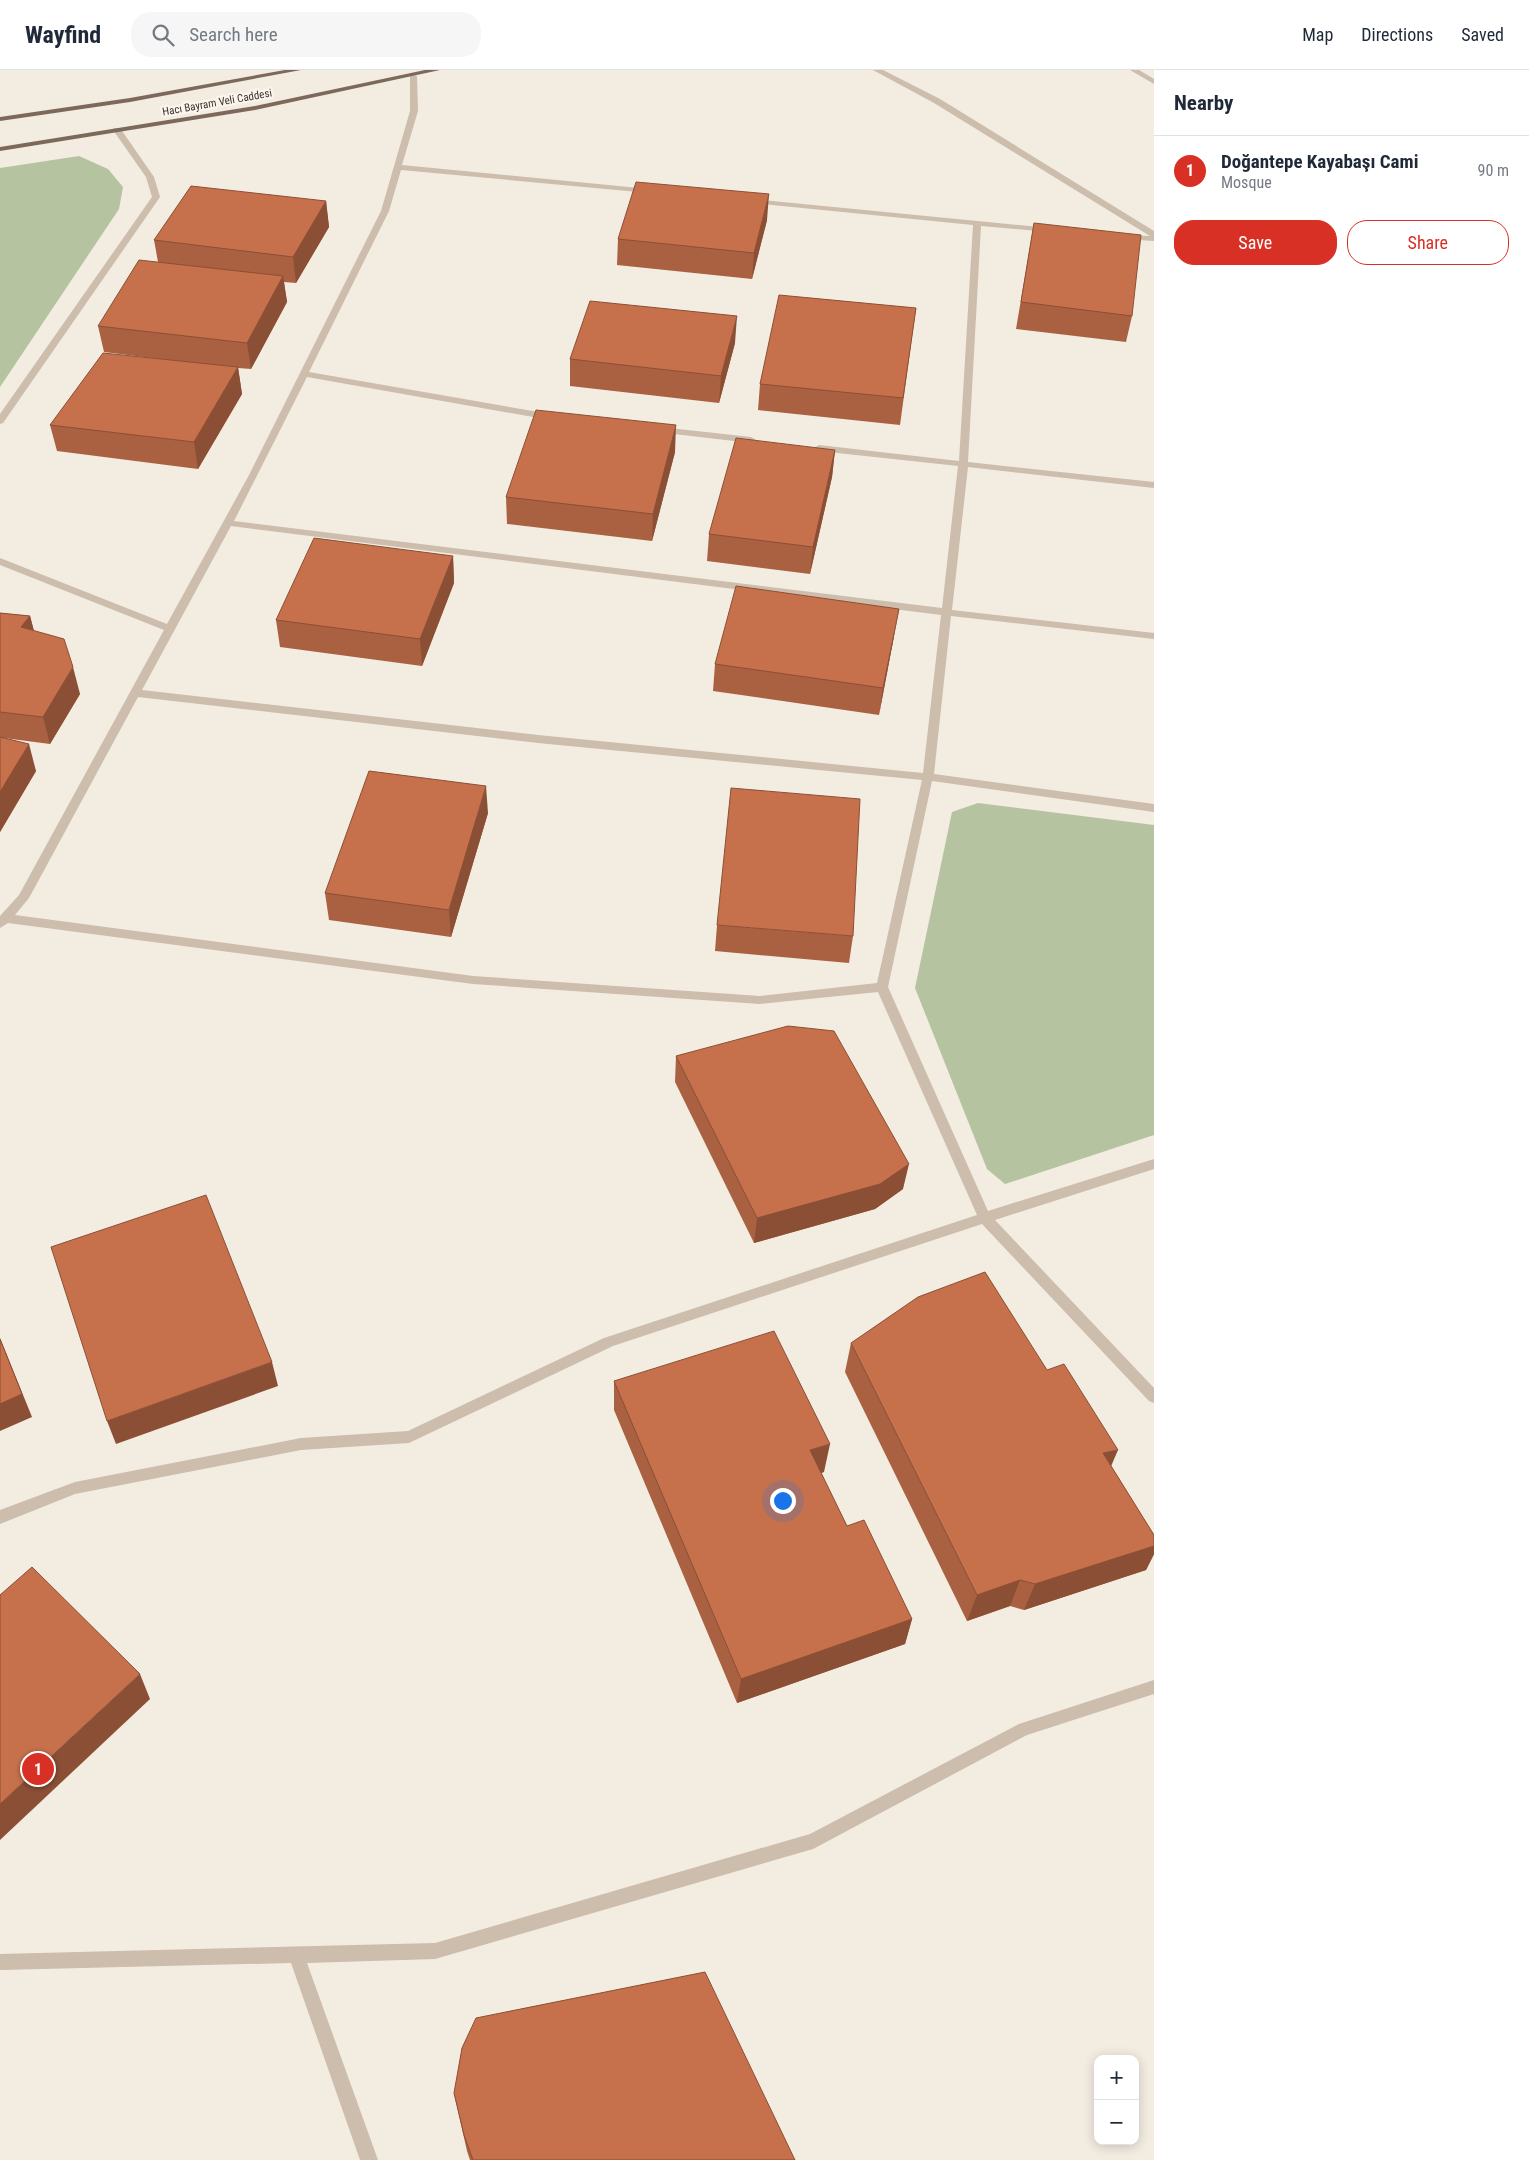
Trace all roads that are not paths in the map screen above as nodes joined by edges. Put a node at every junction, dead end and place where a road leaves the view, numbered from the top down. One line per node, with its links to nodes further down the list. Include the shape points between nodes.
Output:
1 (297, 70): 7 (main road)
2 (436, 70): 5 (main road, Hacı Bayram Veli Caddesi)
3 (877, 70): 15 (street, via 938,101)
4 (1134, 70): 6 (street)
5 (413, 76): 8 (main road, Hacı Bayram Veli Caddesi, via 254,108); 10 (street, via 414,111)
6 (1154, 82)
7 (0, 119)
8 (117, 130): 9 (main road, Hacı Bayram Veli Caddesi); 20 (street, via 150,176 156,197)
9 (0, 149)
10 (398, 167): 11 (street); 18 (street, via 385,211)
11 (663, 192)
12 (741, 200): 13 (street)
13 (977, 223): 14 (street); 24 (street)
14 (1056, 230)
15 (1154, 235)
16 (1115, 236): 17 (street)
17 (1154, 239)
18 (304, 374): 19 (street); 26 (street)
19 (557, 417)
20 (0, 421)
21 (646, 428): 22 (street)
22 (765, 442)
23 (804, 447): 24 (street)
24 (963, 466): 25 (street); 28 (street)
25 (1154, 485)
26 (227, 523): 28 (street); 29 (street)
27 (0, 561): 29 (street)
28 (946, 613): 30 (street); 32 (street)
29 (170, 629): 31 (street)
30 (1154, 636)
31 (135, 693): 32 (street, via 538,739); 34 (street, via 23,898)
32 (928, 777): 33 (street); 35 (street)
33 (1154, 808)
34 (3, 921): 35 (street, via 473,980 760,1000)
35 (882, 987): 37 (street)
36 (1154, 1164): 37 (street)
37 (984, 1218): 38 (street); 39 (street, via 609,1342 408,1437 301,1444 75,1488)
38 (1154, 1397)
39 (0, 1517)
40 (1154, 1687): 41 (street, via 1024,1729 813,1840 435,1951)
41 (296, 1954): 42 (street); 43 (street)
42 (0, 1962)
43 (369, 2160)

